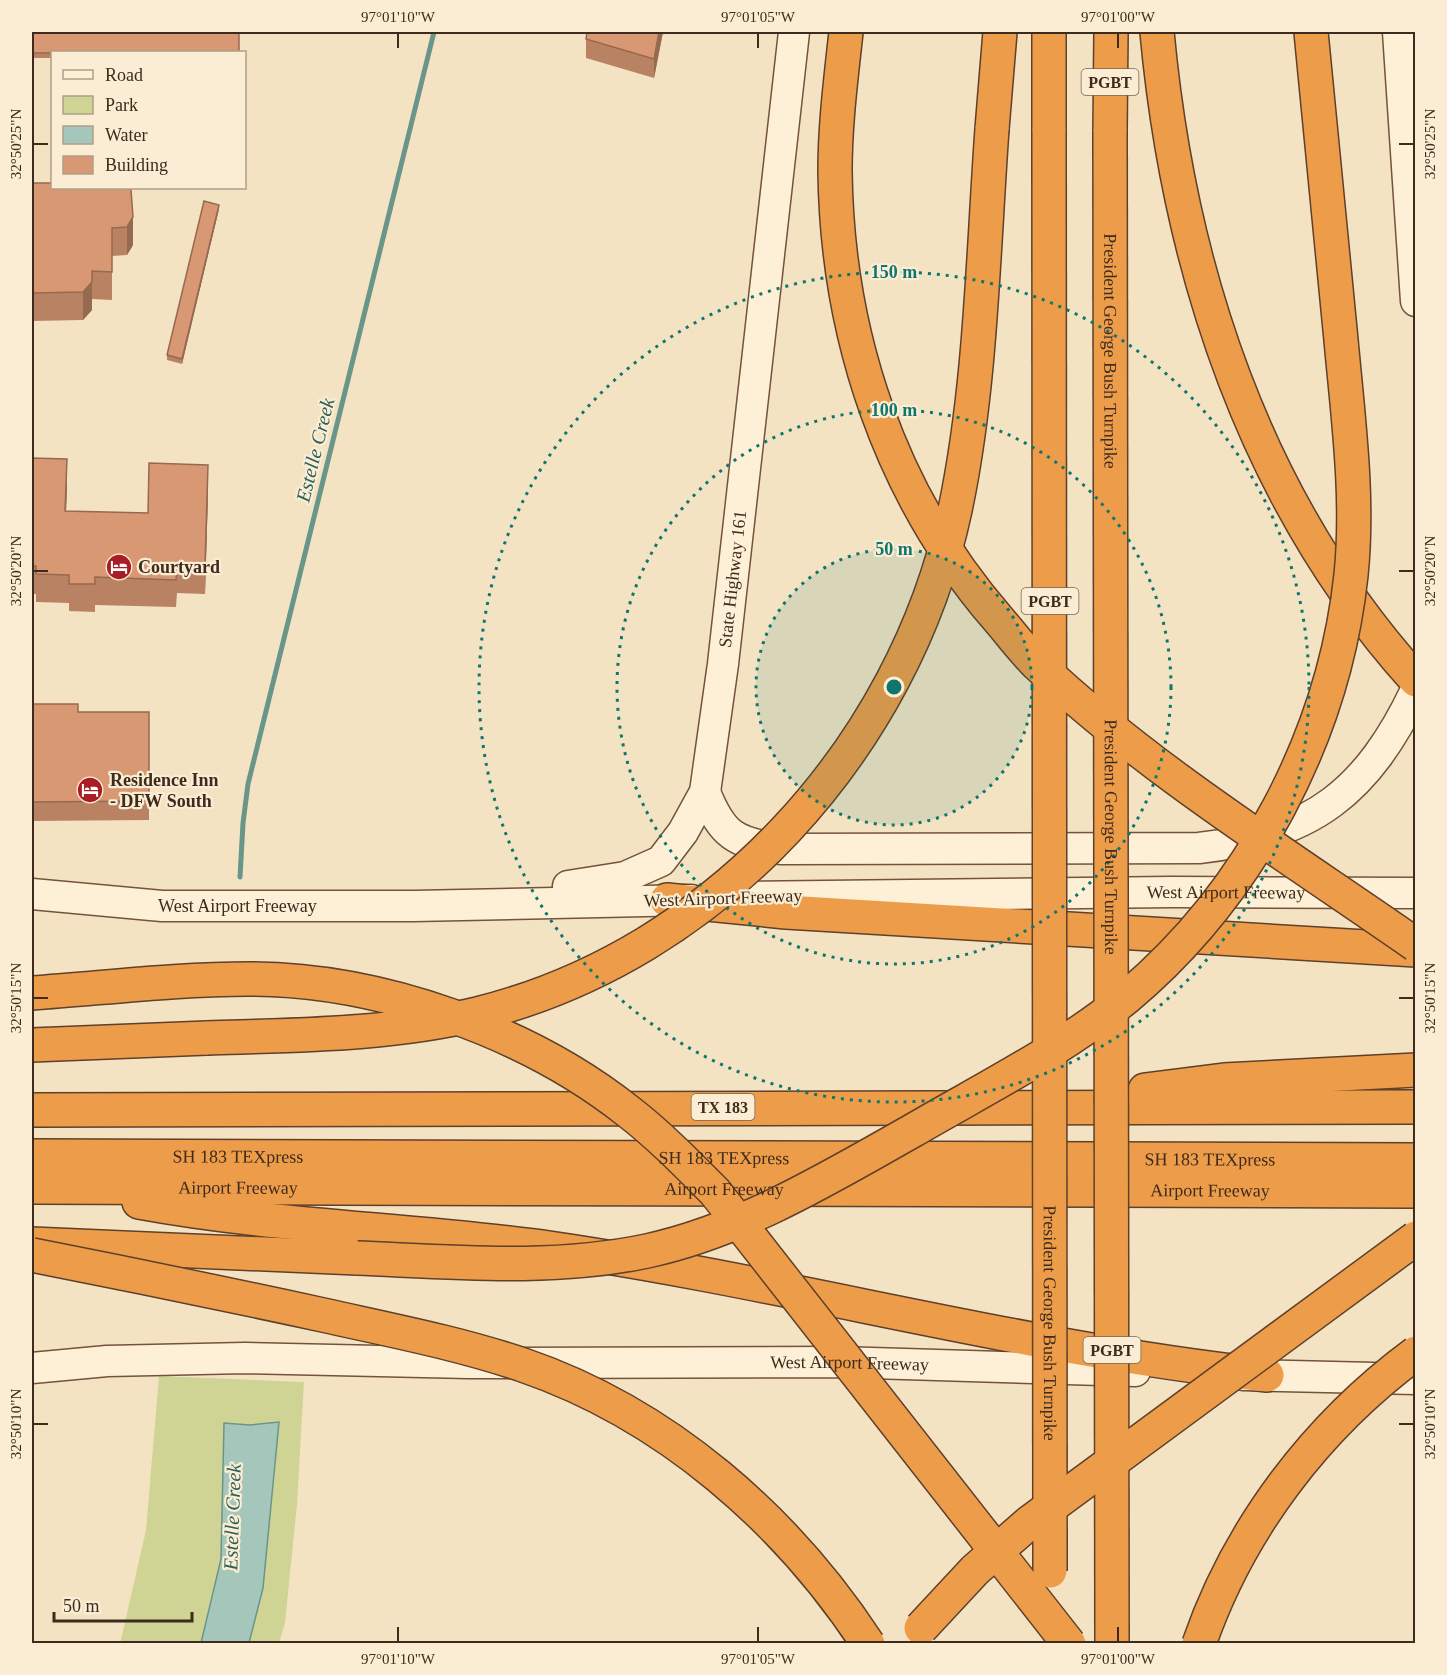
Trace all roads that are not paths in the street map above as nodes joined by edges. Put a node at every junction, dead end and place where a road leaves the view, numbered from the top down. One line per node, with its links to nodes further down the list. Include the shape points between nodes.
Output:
1 (794, 32): 13 (main road, State Highway 161)
2 (846, 32): 18 (highway, bridge, via 835,169 843,282 870,393 915,501 938,540 978,596 1035,662 1095,716)
3 (1000, 32): 21 (highway, bridge, via 968,430 955,510 921,620 875,713 836,771 791,826 742,874 677,924 619,960 546,992 482,1013 405,1028)
4 (1049, 32): 41 (highway, President George Bush Turnpike / PGBT, bridge)
5 (1111, 32): 43 (highway, President George Bush Turnpike / PGBT, bridge)
6 (1157, 32): 11 (highway, via 1179,188 1199,274 1266,456 1305,530 1374,634)
7 (1311, 32): 33 (highway, bridge, via 1348,415 1351,575 1329,686 1291,783 1240,870 1208,915 1171,956 1078,1033 848,1167 747,1219 651,1250 599,1260 487,1264)
8 (1398, 32): 9 (main road)
9 (1414, 263): 10 (main road)
10 (1416, 301)
11 (1416, 680)
12 (1416, 690): 13 (main road, via 1380,755 1356,784 1311,816 1278,832 1232,845 780,849 753,846 732,837 720,824)
13 (705, 792): 17 (main road, State Highway 161, via 672,848 661,861 643,871 603,882)
14 (1416, 893): 16 (main road, West Airport Freeway, via 1141,892)
15 (32, 894): 17 (main road, West Airport Freeway, via 162,906)
16 (667, 900): 17 (main road, West Airport Freeway); 19 (highway, via 786,912)
17 (414, 906)
18 (1416, 945)
19 (1416, 950)
20 (32, 993): 42 (highway, bridge, via 251,979 360,991 480,1026 584,1081 627,1110 715,1192)
21 (32, 1045)
22 (1416, 1070): 23 (highway, via 1224,1080)
23 (1017, 1107): 24 (highway, TX 183); 25 (highway, TX 183)
24 (1416, 1107)
25 (32, 1110)
26 (1416, 1137): 27 (highway, SH 183 TEXpress)
27 (32, 1139)
28 (32, 1156): 29 (highway, SH 183 TEXpress)
29 (1416, 1160)
30 (44, 1187): 31 (highway, Airport Freeway); 37 (highway, via 213,1216 550,1248 1054,1344)
31 (1416, 1191)
32 (1416, 1238): 40 (highway, bridge, via 1030,1522 975,1569)
33 (32, 1244)
34 (32, 1255): 39 (highway, bridge, via 454,1344 525,1366 580,1389 677,1444 761,1512 818,1575)
35 (1416, 1353): 44 (highway, bridge, via 1340,1418 1297,1468 1233,1562)
36 (32, 1368): 37 (main road, West Airport Freeway, via 107,1361 245,1358 470,1363 839,1362)
37 (1267, 1375): 38 (main road, West Airport Freeway)
38 (1416, 1379)
39 (868, 1644)
40 (910, 1644)
41 (1050, 1644)
42 (1069, 1644)
43 (1112, 1644)
44 (1198, 1644)

